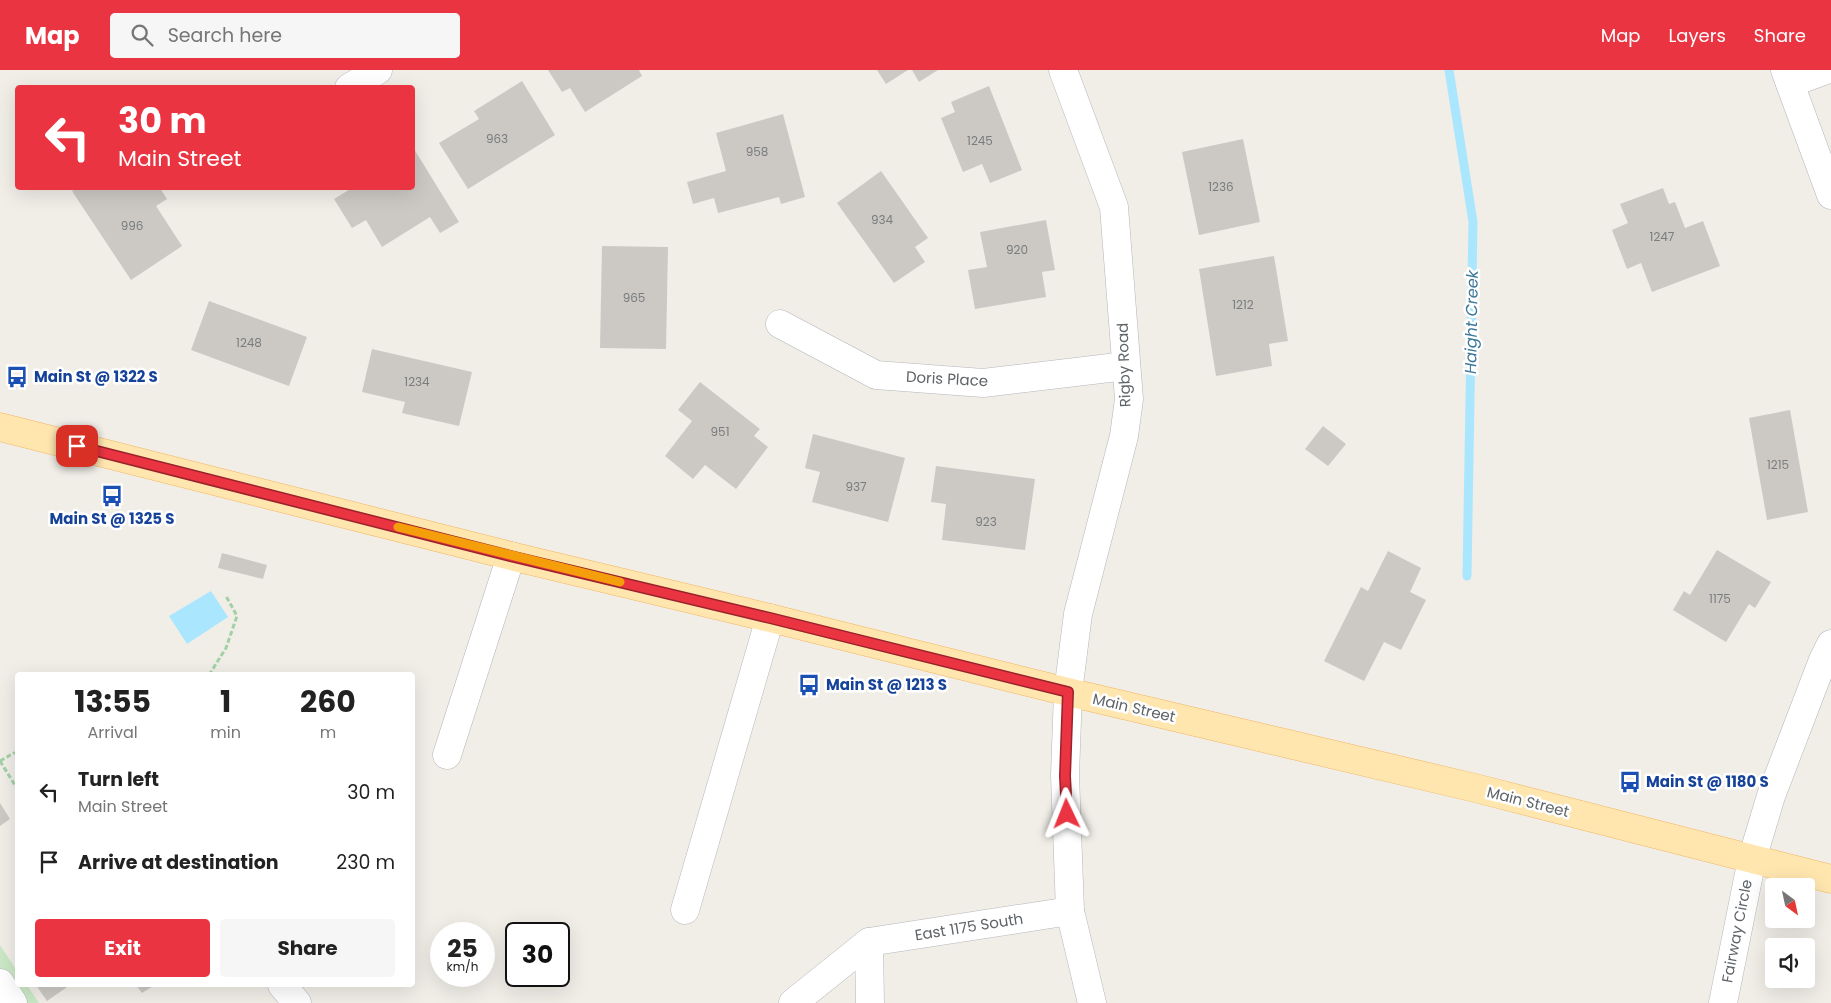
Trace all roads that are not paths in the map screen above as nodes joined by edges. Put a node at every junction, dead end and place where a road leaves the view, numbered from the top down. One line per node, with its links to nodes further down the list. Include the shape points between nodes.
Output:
1 (378, 70): 5 (street)
2 (1063, 70): 8 (street, Rigby Road, via 1114,207)
3 (1826, 70): 4 (street)
4 (1787, 77): 6 (street)
5 (354, 85)
6 (1831, 195)
7 (780, 324): 8 (street, Doris Place, via 876,375 983,383)
8 (1126, 366): 13 (street, Rigby Road, via 1128,399 1124,436 1078,614)
9 (0, 427): 10 (main road, Main Street)
10 (510, 556): 11 (main road, Main Street); 14 (street)
11 (770, 618): 13 (main road, Main Street); 17 (street)
12 (1831, 644): 15 (street, Fairway Circle, via 1770,796)
13 (1068, 692): 15 (main road, Main Street, via 1475,788); 18 (street, Rigby Road, via 1065,776)
14 (447, 755)
15 (1752, 859): 16 (main road, Main Street); 27 (street, Fairway Circle)
16 (1831, 879)
17 (685, 910)
18 (1070, 911): 19 (street, East 1175 South); 26 (street, Rigby Road)
19 (869, 942): 24 (street); 25 (street)
20 (0, 983): 22 (street)
21 (284, 987): 23 (street)
22 (13, 1003)
23 (297, 1003)
24 (793, 1003)
25 (870, 1003)
26 (1092, 1003)
27 (1723, 1003)

